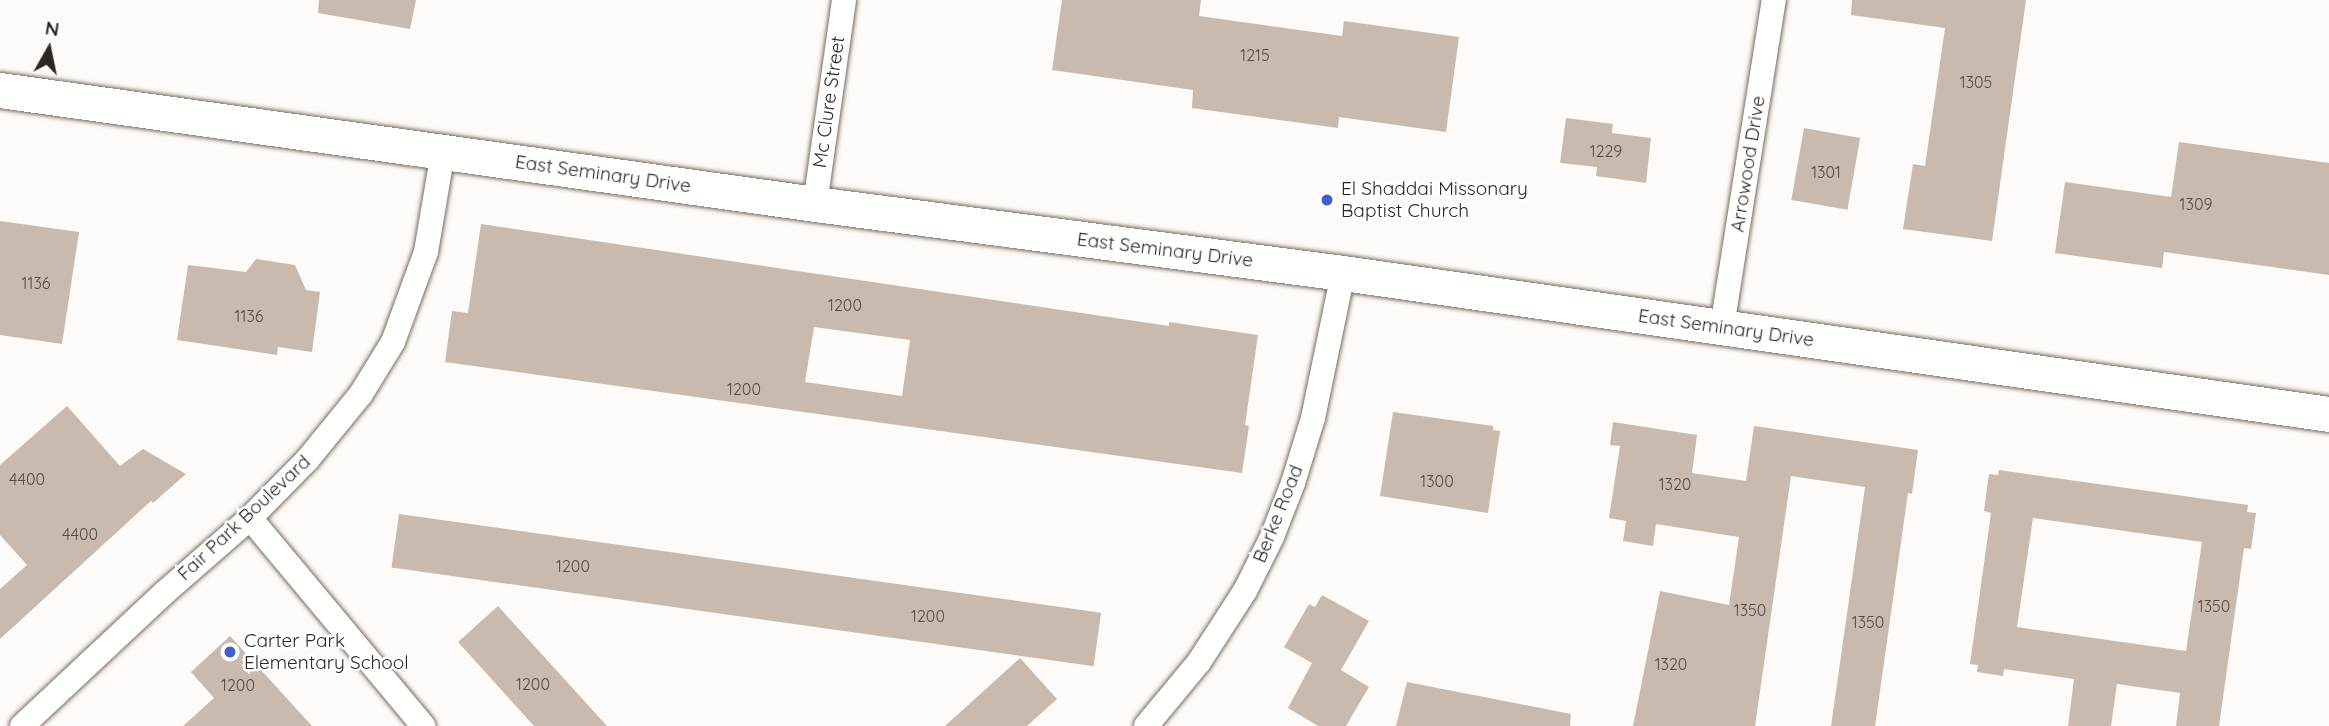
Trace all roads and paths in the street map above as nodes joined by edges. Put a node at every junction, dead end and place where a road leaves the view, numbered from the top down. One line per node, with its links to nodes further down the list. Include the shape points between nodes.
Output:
1 (844, 0): 5 (street, Mc Clure Street)
2 (1773, 0): 7 (street, Arrowood Drive)
3 (0, 90): 4 (main road, East Seminary Drive)
4 (443, 152): 5 (main road, East Seminary Drive); 9 (street, Fair Park Boulevard, via 426,253 393,342 360,394 314,451)
5 (815, 204): 6 (main road, East Seminary Drive)
6 (1343, 273): 7 (main road, East Seminary Drive); 12 (street, Berke Road, via 1313,418 1272,537 1199,662)
7 (1722, 327): 8 (main road, East Seminary Drive)
8 (2329, 414)
9 (250, 518): 10 (street, Fair Park Boulevard); 11 (street)
10 (22, 726)
11 (423, 726)
12 (1146, 726)

